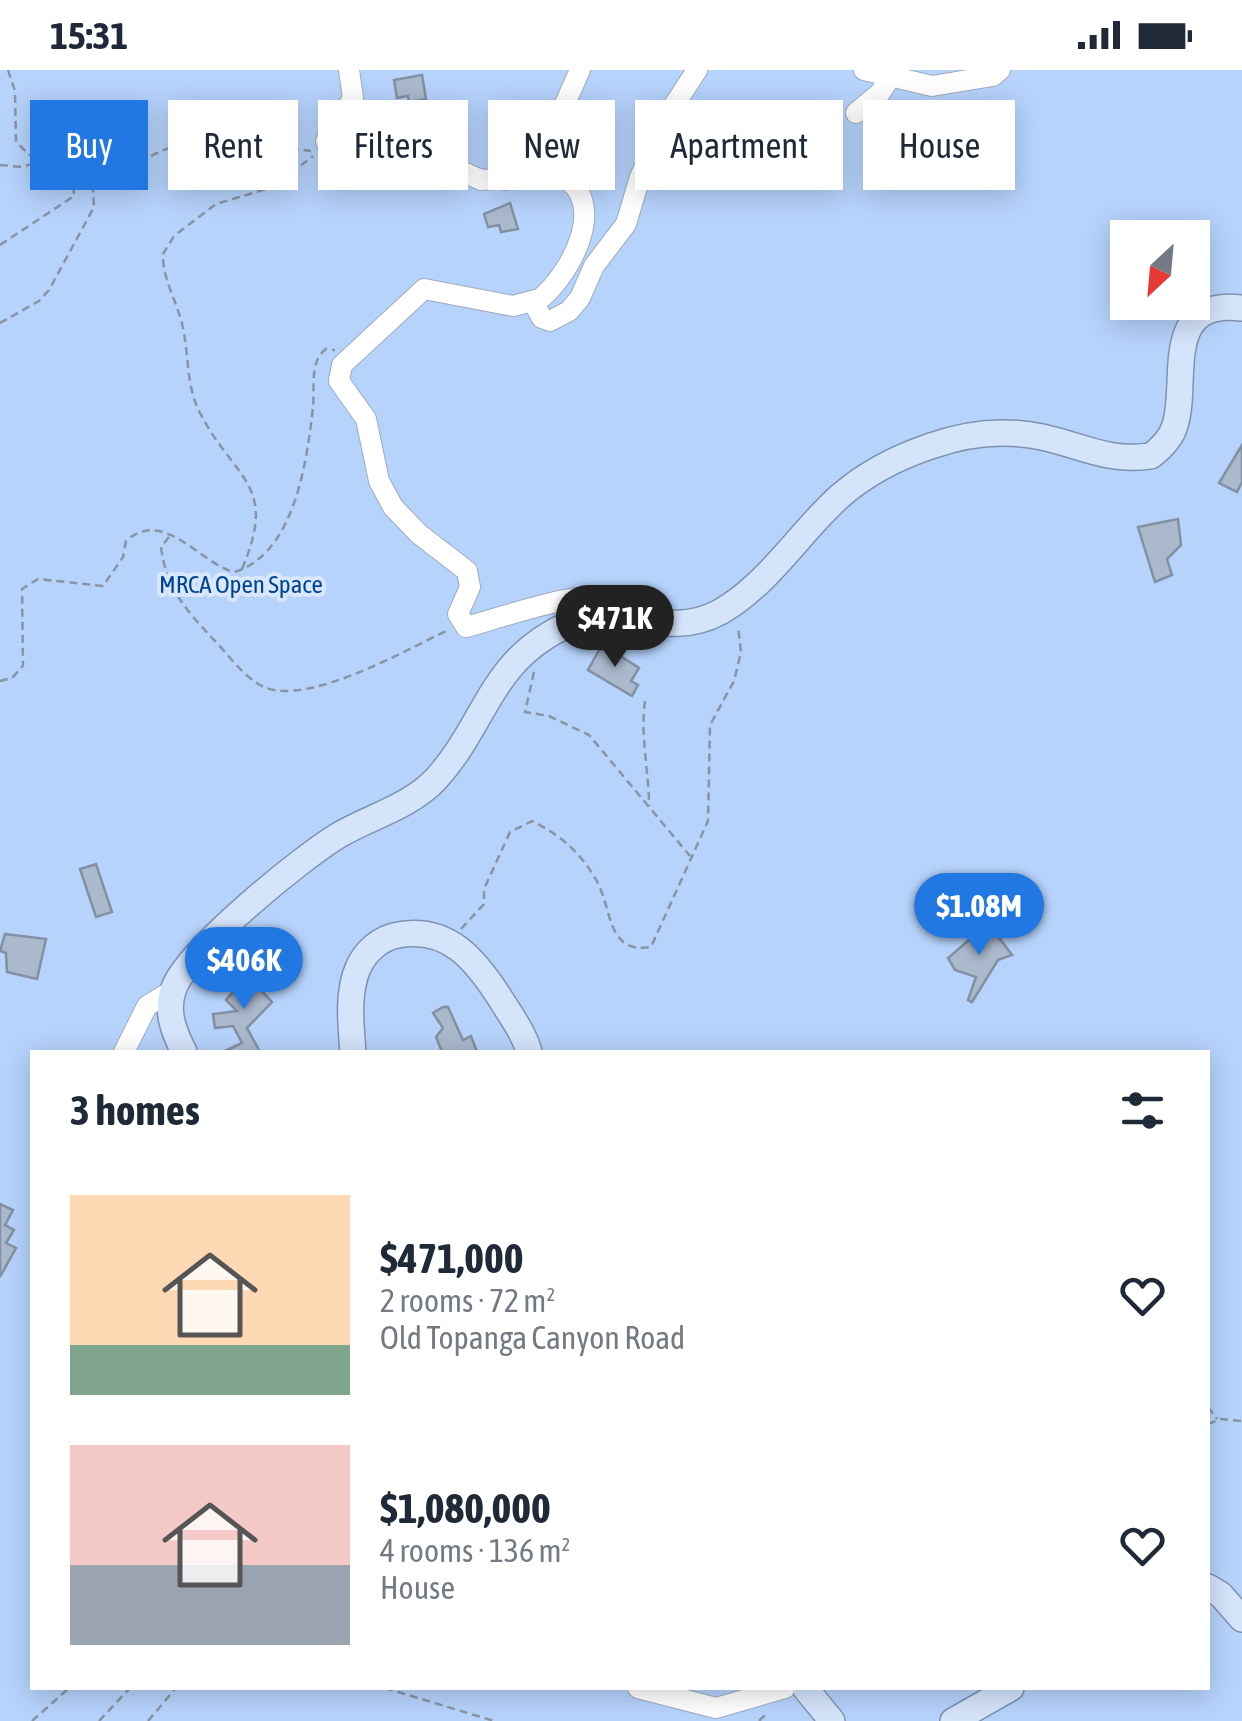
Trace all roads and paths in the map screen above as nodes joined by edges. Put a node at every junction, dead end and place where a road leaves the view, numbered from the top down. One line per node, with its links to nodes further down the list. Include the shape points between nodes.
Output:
1 (8, 70): 11 (path, via 16,142)
2 (349, 70): 15 (lane, via 353,98 326,141 334,160 433,158)
3 (580, 70): 8 (lane)
4 (697, 70): 20 (lane, via 640,176 626,224 594,266 580,298 550,321)
5 (864, 70): 7 (lane)
6 (1000, 70): 7 (lane, via 932,86)
7 (894, 73): 9 (lane)
8 (566, 100)
9 (856, 113): 10 (path)
10 (843, 125)
11 (30, 155)
12 (151, 156): 25 (path, via 208,138 318,152 273,187 216,204 174,236 163,254 198,408 256,498 256,535)
13 (30, 164): 14 (path)
14 (0, 165)
15 (488, 177)
16 (74, 190): 19 (path, via 74,196)
17 (93, 190): 22 (path, via 94,207 44,298)
18 (578, 190): 20 (lane, via 585,223 552,287)
19 (0, 245)
20 (533, 302): 23 (lane, via 499,304 424,289)
21 (1242, 308): 27 (main road, via 1214,310 1184,336 1175,425 1151,456 1120,460 1007,431 934,444 841,495 718,613 676,625)
22 (0, 323)
23 (356, 350): 25 (path, via 326,350 315,361 312,412 286,528 266,555); 28 (lane, via 339,370 339,381 366,419 379,481 393,506 467,571)
24 (172, 536): 25 (path, via 224,570); 28 (path, via 161,547 178,602 261,686 289,692 322,684); 30 (path, via 132,535 103,586 38,579 22,589 24,666)
25 (242, 569)
26 (736, 614): 33 (path, via 741,652 710,725 708,821)
27 (624, 619): 28 (lane, via 624,602 613,597 562,600); 35 (main road, via 572,623 526,652 492,688 435,779 314,852 195,954)
28 (461, 624)
29 (535, 668): 32 (path, via 525,712 589,735)
30 (0, 681)
31 (644, 701): 32 (path)
32 (649, 808): 33 (path)
33 (691, 857): 34 (path, via 651,948 636,950 615,934 598,883 578,852 532,821 510,832 484,889 484,904)
34 (450, 942): 38 (main road, via 417,932 390,936 371,948 356,974); 39 (main road, via 490,983)
35 (173, 990): 36 (lane, via 147,1006); 37 (main road, via 174,1031)
36 (125, 1050)
37 (183, 1050)
38 (353, 1050)
39 (528, 1050)
40 (1210, 1410): 42 (path)
41 (1242, 1418): 42 (path)
42 (1218, 1420): 43 (path)
43 (1210, 1423)
44 (1210, 1588): 45 (main road)
45 (1242, 1619)
46 (67, 1690): 56 (path)
47 (128, 1690): 57 (path)
48 (174, 1690): 58 (path)
49 (392, 1690): 59 (path)
50 (646, 1690): 51 (lane, via 716,1708)
51 (778, 1690)
52 (783, 1690): 55 (lane)
53 (807, 1690): 60 (main road)
54 (1008, 1690): 61 (main road)
55 (762, 1718)
56 (32, 1721)
57 (99, 1721)
58 (148, 1721)
59 (494, 1721)
60 (832, 1721)
61 (953, 1721)

